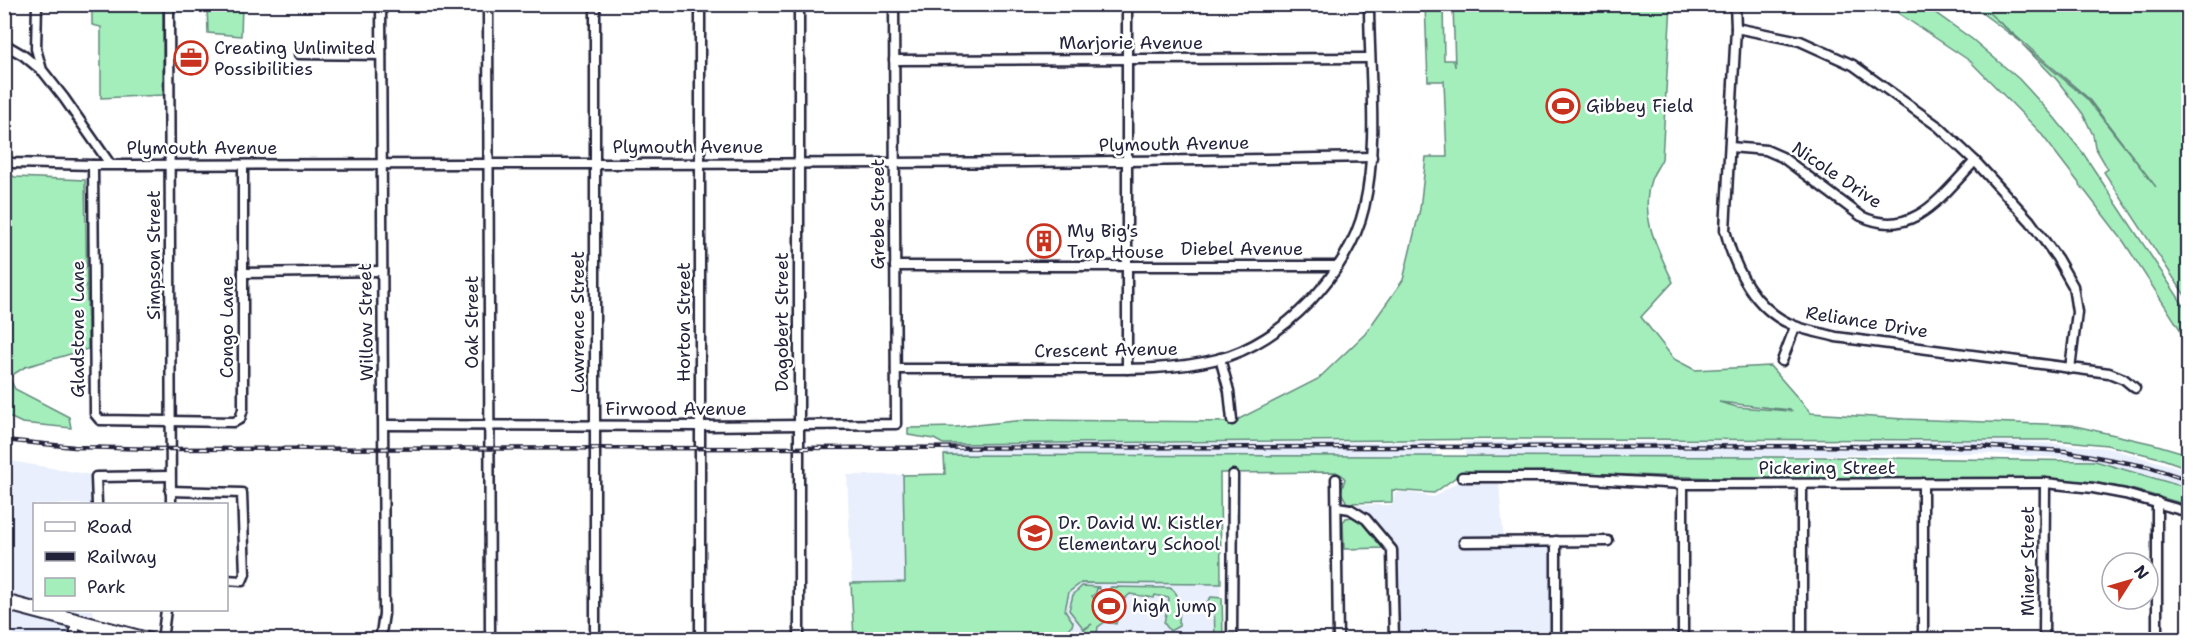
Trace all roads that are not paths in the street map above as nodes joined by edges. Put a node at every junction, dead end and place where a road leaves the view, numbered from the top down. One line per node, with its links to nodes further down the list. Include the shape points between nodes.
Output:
1 (37, 4): 19 (street, via 36,49)
2 (169, 4): 27 (street, Simpson Street)
3 (381, 4): 15 (street, Willow Street)
4 (488, 4): 33 (street, Oak Street)
5 (595, 4): 34 (street, Lawrence Street)
6 (699, 4): 29 (street, Horton Street)
7 (799, 4): 25 (street, Dagobert Street)
8 (894, 4): 18 (street, Grebe Street)
9 (1127, 4): 17 (street)
10 (1369, 4): 16 (street, Crescent Avenue)
11 (1735, 4): 12 (street, Reliance Drive)
12 (1736, 28): 20 (street, Reliance Drive); 23 (street, via 1800,41 1853,65 1930,120)
13 (4, 44): 19 (street)
14 (300, 54): 15 (street)
15 (381, 55): 28 (street, Willow Street)
16 (1369, 58): 17 (street, Marjorie Avenue); 21 (street, Crescent Avenue)
17 (1126, 59): 18 (street, Marjorie Avenue); 24 (street)
18 (894, 60): 30 (street, Grebe Street)
19 (42, 70): 26 (street)
20 (1730, 147): 23 (street, Nicole Drive, via 1766,150 1782,157 1861,216 1888,224 1925,212); 40 (street, Reliance Drive, via 1725,230 1733,261 1767,308)
21 (1372, 157): 24 (street, Plymouth Avenue); 37 (street, Crescent Avenue, via 1363,210)
22 (4, 161): 31 (street, Plymouth Avenue)
23 (1975, 161): 45 (street, via 2030,221 2073,286 2077,312)
24 (1127, 162): 30 (street, Plymouth Avenue); 35 (street)
25 (799, 163): 29 (street, Plymouth Avenue); 30 (street, Plymouth Avenue); 52 (street, Dagobert Street)
26 (110, 164): 27 (street, Plymouth Avenue); 31 (street, Plymouth Avenue)
27 (170, 164): 32 (street, Plymouth Avenue); 48 (street, Simpson Street)
28 (381, 164): 32 (street, Plymouth Avenue); 33 (street, Plymouth Avenue); 38 (street, Willow Street)
29 (699, 164): 34 (street, Plymouth Avenue); 54 (street, Horton Street)
30 (894, 164): 36 (street, Grebe Street)
31 (93, 165): 48 (street, Gladstone Lane, via 95,414 100,420)
32 (243, 165): 39 (street, Congo Lane)
33 (488, 165): 34 (street, Plymouth Avenue); 53 (street, Oak Street)
34 (595, 165): 51 (street, Lawrence Street)
35 (1127, 265): 36 (street, Diebel Avenue); 37 (street, Diebel Avenue); 44 (street)
36 (895, 266): 43 (street, Grebe Street)
37 (1337, 266): 41 (street, Crescent Avenue, via 1304,306 1278,329)
38 (382, 272): 39 (street); 50 (street, Willow Street)
39 (243, 273): 48 (street, Congo Lane, via 240,419)
40 (1795, 327): 42 (street); 45 (street, Reliance Drive, via 1836,337)
41 (1220, 358): 44 (street, Crescent Avenue, via 1180,366); 47 (street)
42 (1782, 361)
43 (896, 369): 44 (street, Crescent Avenue); 49 (street, Grebe Street)
44 (1127, 369)
45 (2070, 369): 46 (street, Reliance Drive, via 2109,373)
46 (2135, 388)
47 (1232, 420)
48 (171, 422): 56 (street, Simpson Street)
49 (896, 424): 52 (street, Firwood Avenue)
50 (384, 425): 53 (street, Firwood Avenue); 81 (street, Willow Street, via 384,614)
51 (595, 425): 53 (street, Firwood Avenue); 54 (street, Firwood Avenue); 83 (street, Lawrence Street)
52 (799, 425): 54 (street, Firwood Avenue); 85 (street, Dagobert Street)
53 (488, 426): 82 (street, Oak Street)
54 (701, 426): 84 (street, Horton Street)
55 (1233, 475): 86 (street)
56 (170, 476): 63 (street, Simpson Street); 65 (street, via 96,477)
57 (1462, 477): 61 (street, Pickering Street)
58 (1336, 479): 67 (street)
59 (1923, 483): 60 (street, Pickering Street); 62 (street, Pickering Street); 92 (street)
60 (2045, 483): 64 (street, Pickering Street, via 2094,488); 93 (street, Miner Street)
61 (1683, 484): 62 (street, Pickering Street); 90 (street)
62 (1802, 485): 91 (street)
63 (170, 491): 66 (street, Simpson Street); 72 (street, via 242,493 245,574 242,580)
64 (2157, 502): 68 (street, Pickering Street); 94 (street)
65 (97, 503)
66 (171, 503)
67 (1337, 507): 87 (street); 88 (street, via 1350,509 1365,519 1392,550)
68 (2188, 512)
69 (1556, 541): 70 (street); 71 (street); 89 (street)
70 (1608, 541)
71 (1464, 542)
72 (228, 580)
73 (4, 602): 74 (main road)
74 (33, 610)
75 (36, 611): 77 (main road)
76 (166, 611): 80 (street)
77 (75, 622): 78 (street); 79 (main road)
78 (75, 639)
79 (147, 639)
80 (162, 639)
81 (380, 639)
82 (490, 639)
83 (595, 639)
84 (700, 639)
85 (799, 639)
86 (1232, 639)
87 (1338, 639)
88 (1394, 639)
89 (1556, 639)
90 (1683, 639)
91 (1802, 639)
92 (1923, 639)
93 (2044, 639)
94 (2157, 639)

